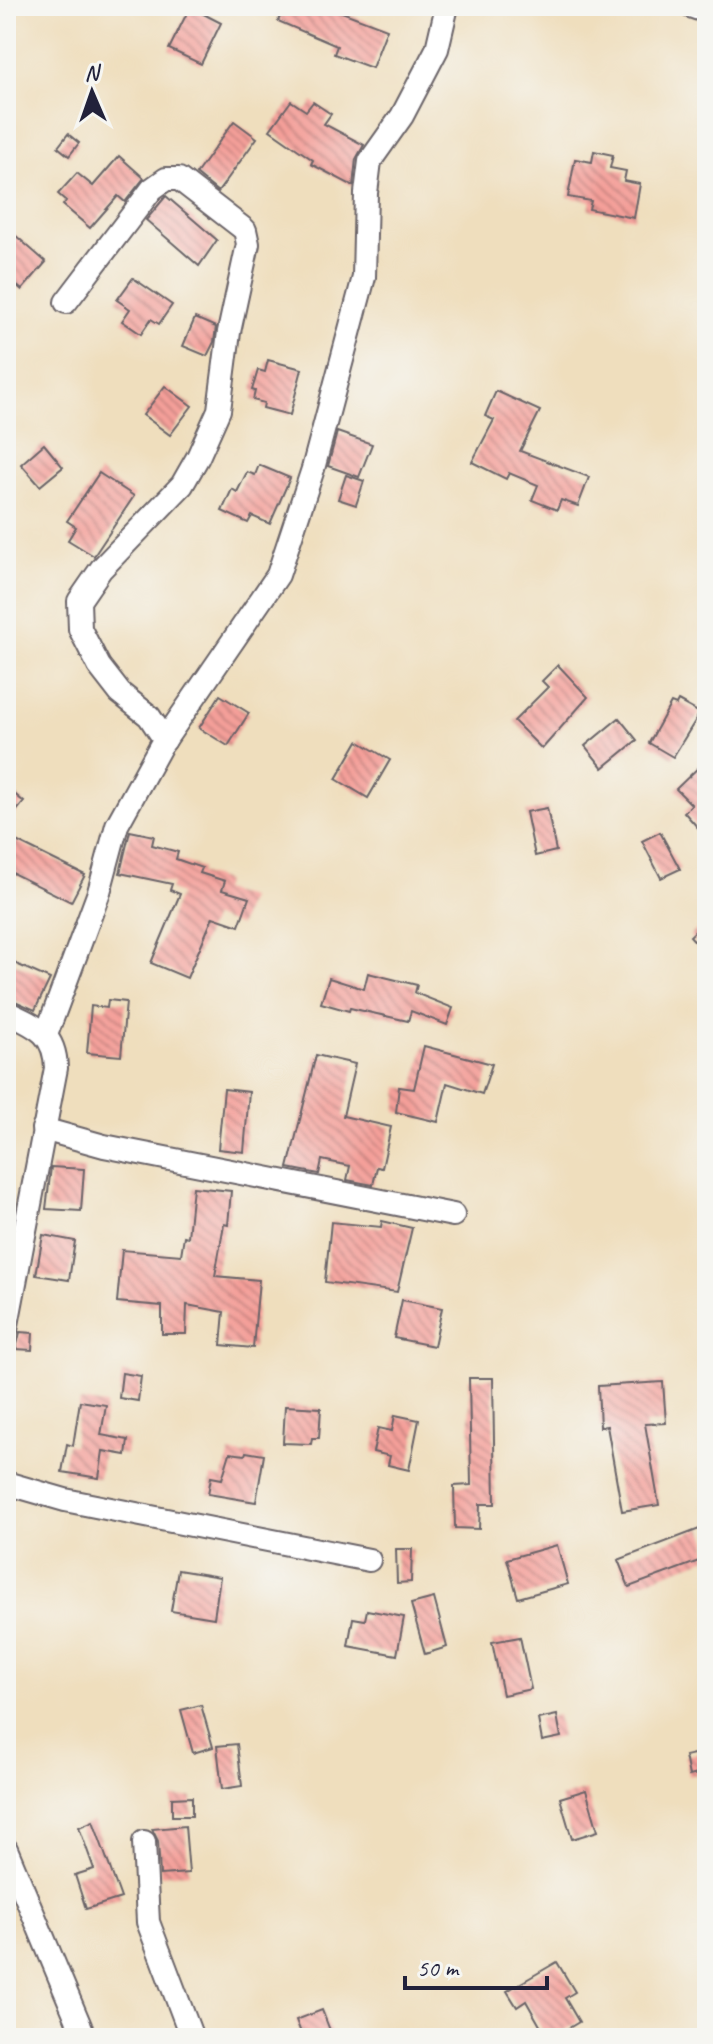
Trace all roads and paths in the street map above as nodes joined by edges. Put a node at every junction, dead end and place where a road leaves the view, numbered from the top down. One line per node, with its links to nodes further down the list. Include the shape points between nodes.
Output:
1 (447, 6): 5 (street, via 437,49 402,116 370,161 364,277 313,469 278,575)
2 (690, 6): 3 (street)
3 (707, 12)
4 (66, 302): 5 (street, via 152,189 166,179 179,179 245,230 248,244 219,410 182,485 101,569 79,601 80,629 99,666 120,693 149,716)
5 (165, 740): 7 (street, via 117,825 99,892)
6 (6, 1012): 7 (street)
7 (46, 1035): 8 (street, via 56,1068)
8 (43, 1129): 9 (street, via 104,1146); 10 (street)
9 (453, 1215)
10 (14, 1243): 11 (street)
11 (6, 1330)
12 (6, 1483): 13 (street, via 65,1500)
13 (369, 1560)
14 (144, 1842): 17 (street, via 148,1922)
15 (6, 1849): 16 (street)
16 (85, 2038)
17 (192, 2038)

